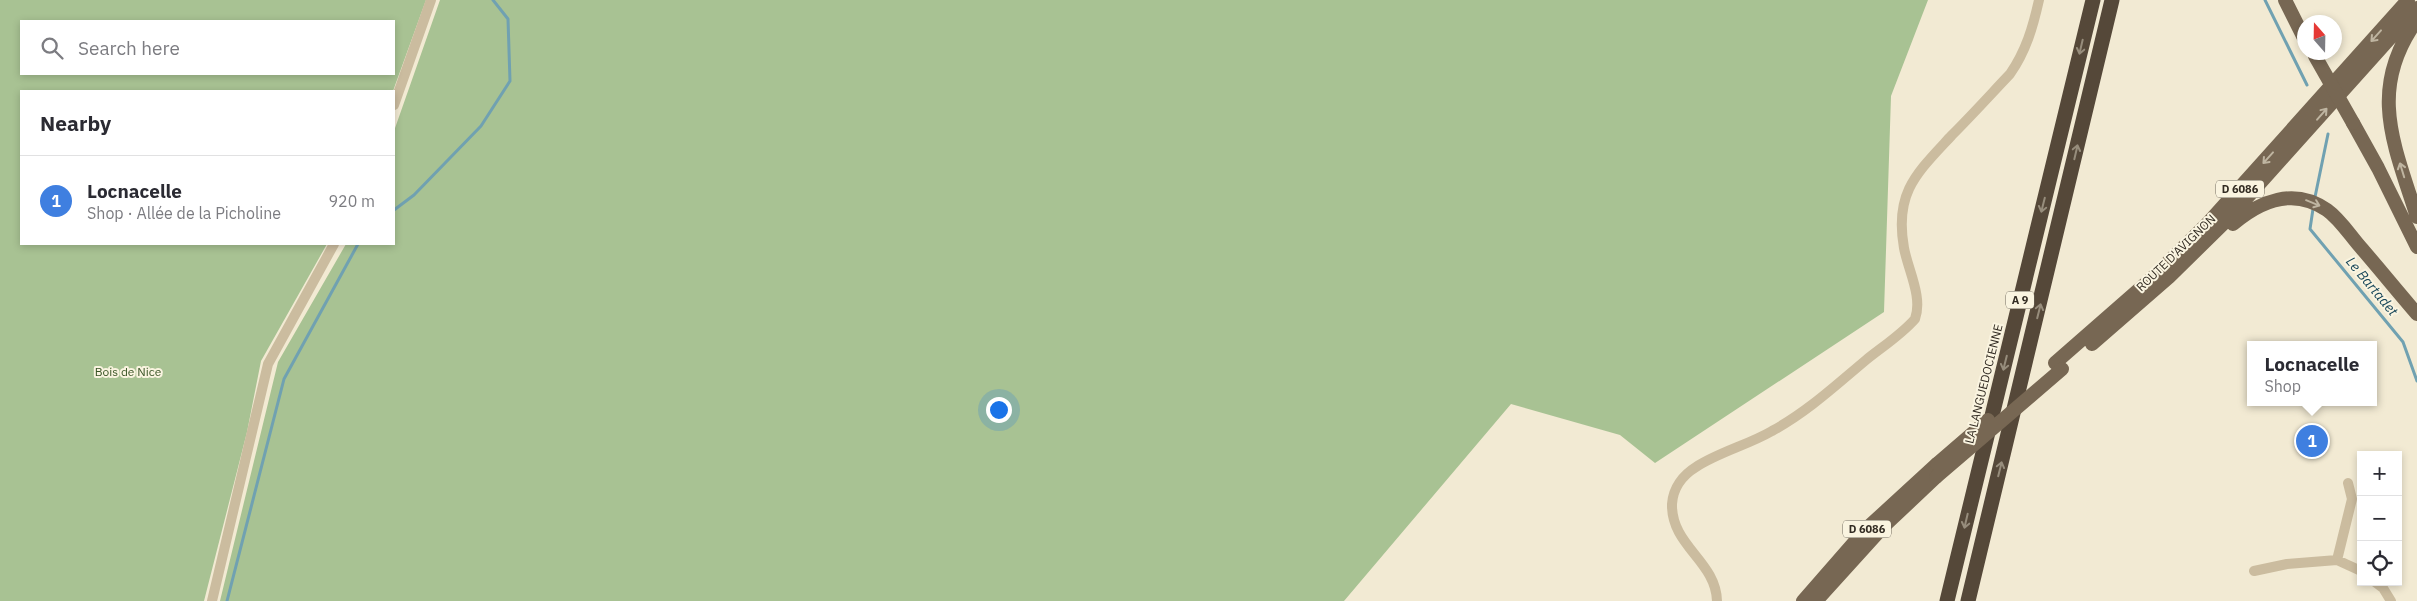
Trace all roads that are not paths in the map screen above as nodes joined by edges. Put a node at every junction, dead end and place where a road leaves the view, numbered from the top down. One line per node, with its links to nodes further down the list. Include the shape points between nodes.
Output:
1 (432, 0): 11 (street)
2 (2039, 0): 25 (street, via 2030,34 2010,74 1924,163 1908,189 1902,226 1904,249 1918,305 1915,319 1817,402 1770,432 1696,466 1677,487 1672,503 1674,524 1709,574)
3 (2093, 0): 28 (highway, LA LANGUEDOCIENNE / A 9, one-way to 28)
4 (2112, 0): 29 (highway, A 9, one-way to 4)
5 (2285, 0): 9 (main road)
6 (2408, 0): 17 (main road, ROUTE D'AVIGNON / D 6086, one-way to 17, via 2209,222)
7 (2417, 8): 15 (main road, ROUTE D'AVIGNON / D 6086, one-way to 7, via 2258,187)
8 (2417, 20): 12 (main road, one-way to 8, via 2391,129 2388,98 2395,60)
9 (2297, 24)
10 (2317, 60): 14 (main road, bridge, via 2378,168)
11 (395, 102)
12 (2417, 217)
13 (333, 245): 24 (street, via 268,364)
14 (2417, 247)
15 (2169, 277): 16 (main road, one-way to 16, via 2256,206 2274,199 2291,198 2311,202 2333,215); 17 (main road, ROUTE D'AVIGNON / D 6086)
16 (2417, 314)
17 (2059, 366): 18 (main road, D 6086, bridge)
18 (1937, 470): 26 (main road, D 6086, via 1865,530); 27 (main road, D 6086)
19 (2348, 483): 20 (street, via 2352,499)
20 (2337, 560): 21 (street); 22 (street, via 2287,564)
21 (2357, 569)
22 (2254, 571)
23 (2381, 586): 30 (street)
24 (212, 601)
25 (1717, 601)
26 (1803, 601)
27 (1816, 601)
28 (1947, 601)
29 (1968, 601)
30 (2391, 601)

